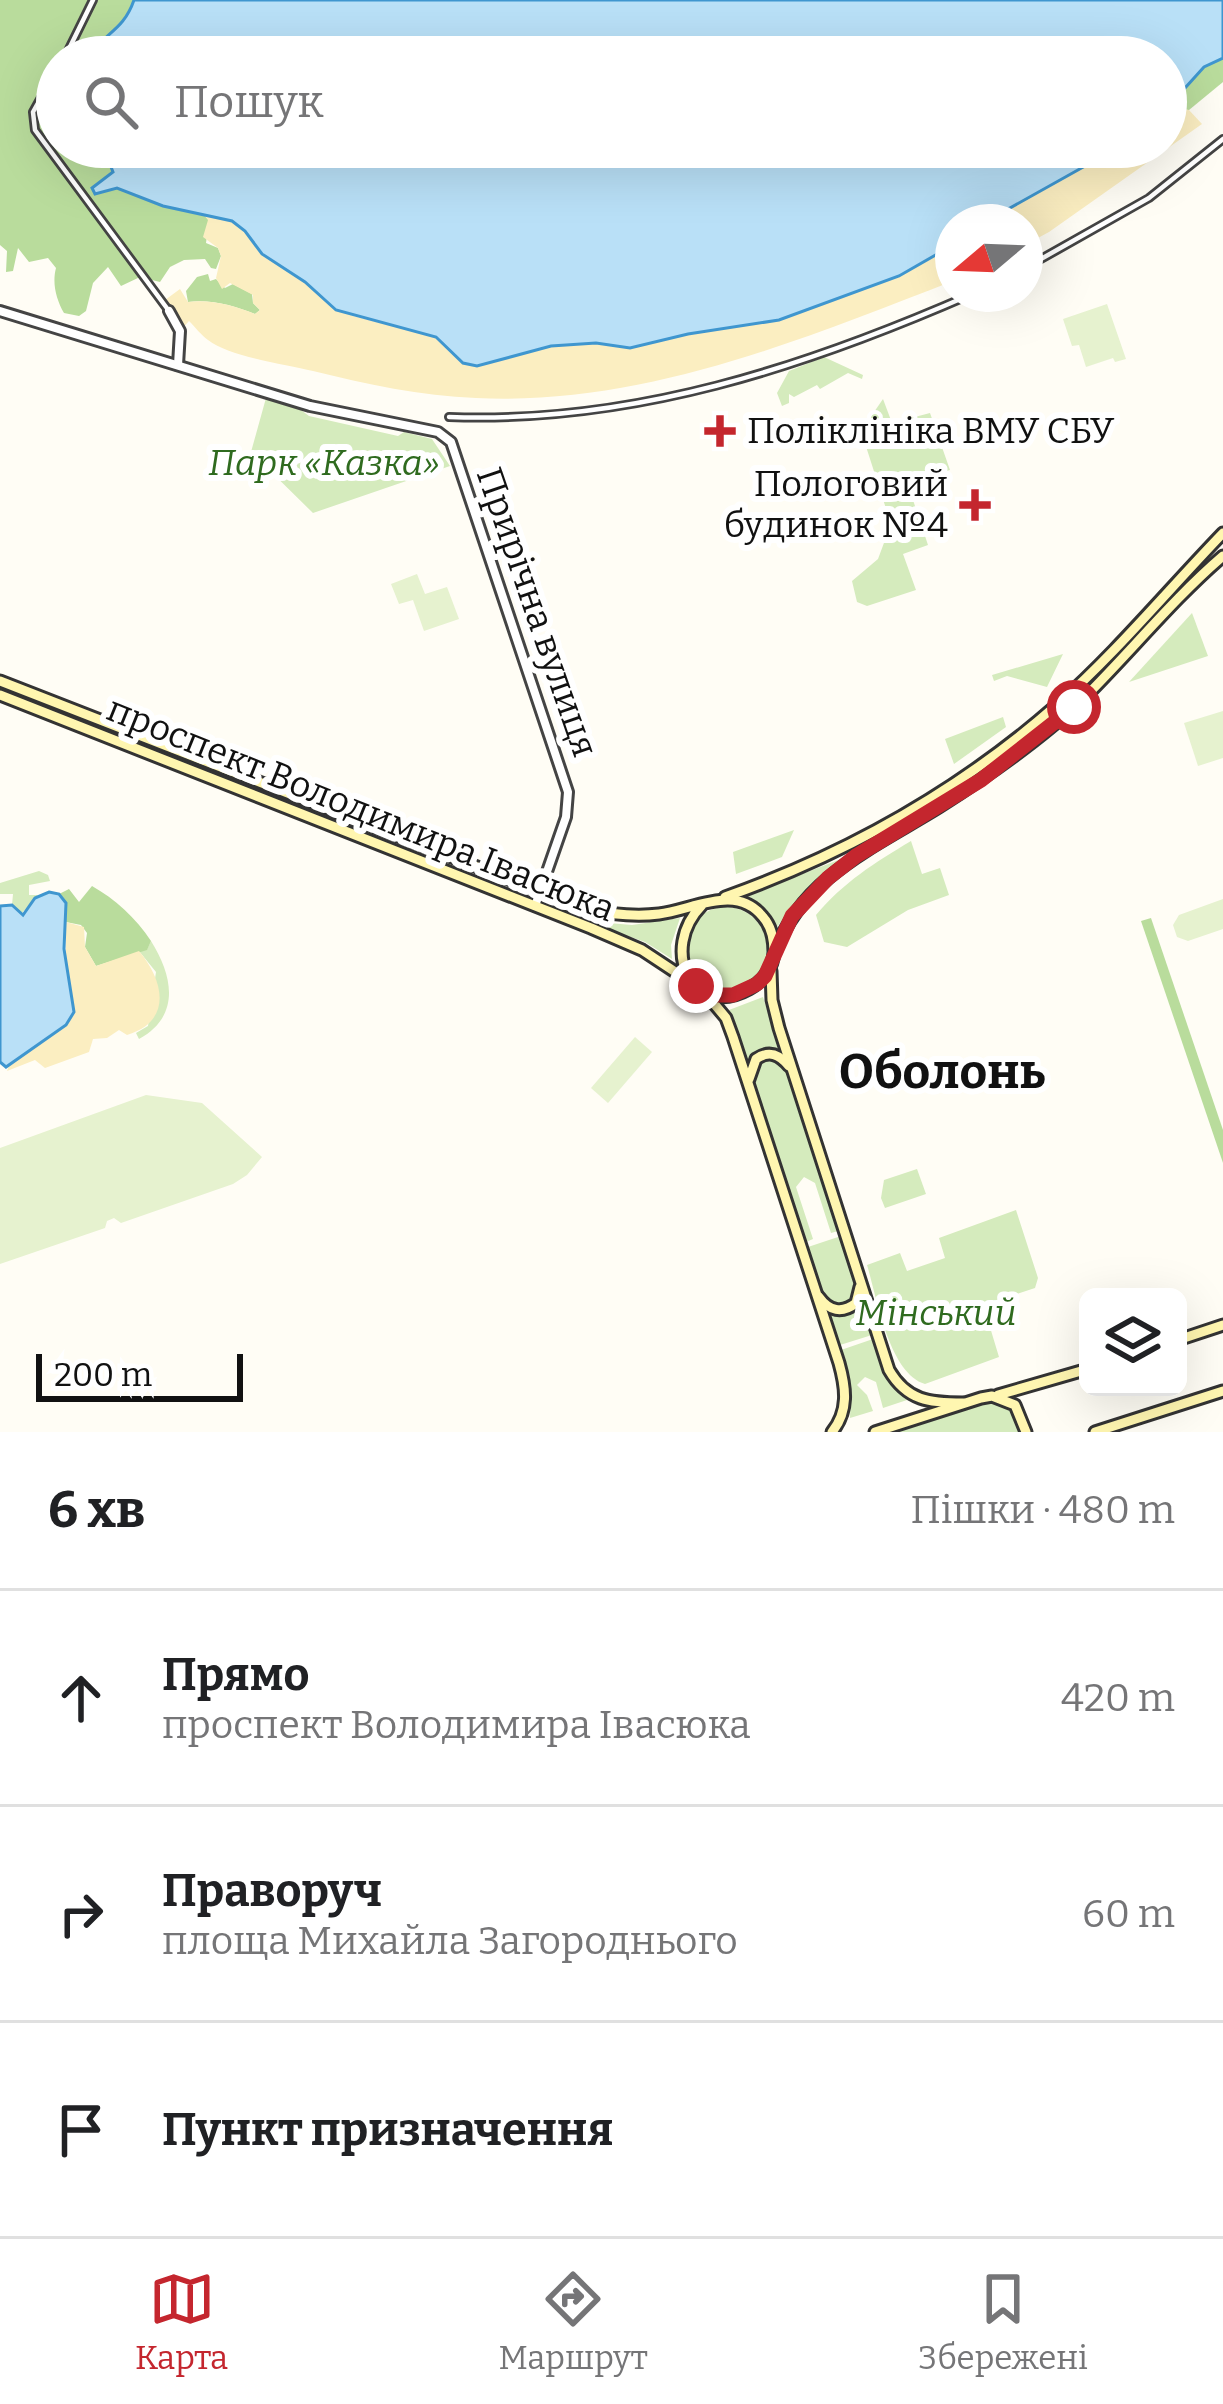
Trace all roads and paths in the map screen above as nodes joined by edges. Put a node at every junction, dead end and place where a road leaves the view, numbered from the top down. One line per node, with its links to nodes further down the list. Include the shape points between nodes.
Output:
1 (93, 0): 2 (street)
2 (75, 36)
3 (1223, 139): 4 (street)
4 (1187, 167)
5 (64, 168): 9 (street)
6 (1186, 168): 7 (street)
7 (1043, 258)
8 (935, 308): 12 (street, via 690,395 579,412)
9 (170, 310): 11 (street)
10 (0, 311): 11 (street, Прирічна вулиця)
11 (178, 365): 17 (street, Прирічна вулиця, via 310,406 438,432 451,442 568,792)
12 (449, 417)
13 (1223, 533): 18 (main road, via 1059,703 976,767 818,862)
14 (1223, 556): 21 (main road, via 1064,716 828,878 792,916)
15 (0, 681): 17 (main road, проспект Володимира Івасюка)
16 (0, 695): 20 (main road, проспект Володимира Івасюка)
17 (539, 892): 19 (main road, проспект Володимира Івасюка, via 608,914); 20 (street, Прирічна вулиця)
18 (718, 899): 19 (main road); 21 (main road, via 754,908 770,930)
19 (702, 905): 22 (main road, via 680,946)
20 (535, 906): 22 (main road, проспект Володимира Івасюка, via 642,950)
21 (772, 960): 22 (main road, via 746,991); 23 (main road, via 772,1004)
22 (699, 988): 24 (main road, via 726,1018)
23 (793, 1070): 24 (main road, via 766,1054 750,1068); 25 (main road)
24 (748, 1084): 26 (main road)
25 (859, 1274): 26 (main road, via 859,1297 849,1308 833,1310); 32 (main road, via 896,1382 930,1403)
26 (816, 1292): 33 (main road, via 844,1382)
27 (1223, 1325): 28 (main road)
28 (1187, 1337)
29 (1079, 1372): 31 (main road)
30 (1223, 1391): 36 (main road)
31 (981, 1398): 32 (main road); 35 (main road, via 1015,1405)
32 (963, 1403): 34 (main road)
33 (832, 1432)
34 (875, 1432)
35 (1027, 1432)
36 (1095, 1432)

